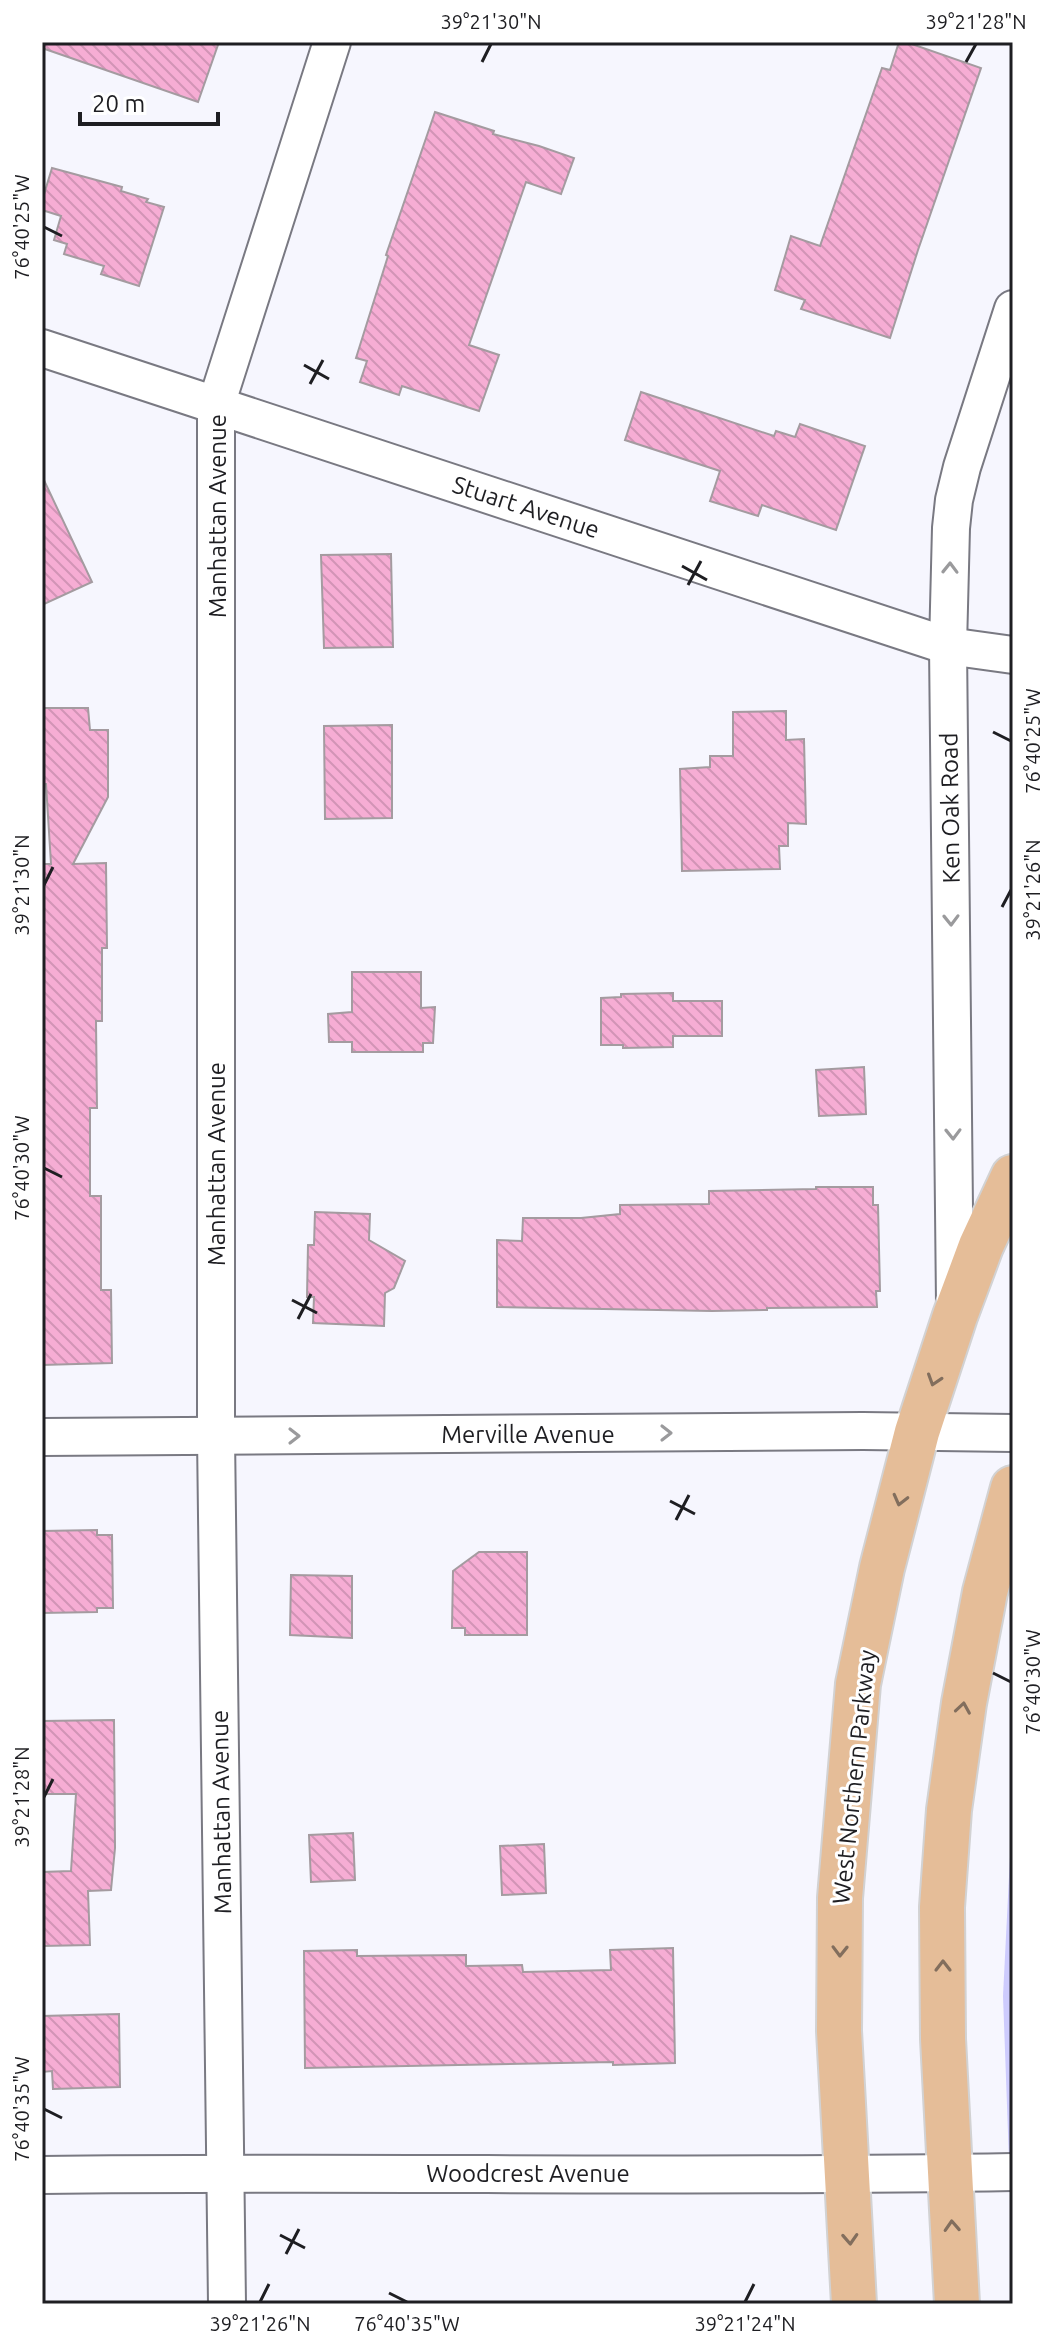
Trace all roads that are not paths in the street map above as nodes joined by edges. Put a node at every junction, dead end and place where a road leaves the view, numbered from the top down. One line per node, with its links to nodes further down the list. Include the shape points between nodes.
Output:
1 (332, 42): 4 (street, Manhattan Avenue)
2 (1013, 309): 5 (street, Ken Oak Road, one-way to 2, via 954,500)
3 (42, 348): 4 (street, Stuart Avenue)
4 (216, 405): 5 (street, Stuart Avenue); 11 (street, Manhattan Avenue)
5 (948, 646): 6 (street, Stuart Avenue); 8 (street, Ken Oak Road, one-way to 8)
6 (1013, 655)
7 (1013, 1177): 8 (main road, West Northern Parkway)
8 (955, 1316): 9 (main road, West Northern Parkway, one-way to 9)
9 (917, 1432): 10 (street, Merville Avenue); 11 (street, Merville Avenue, one-way to 9); 18 (main road, West Northern Parkway, one-way to 18, via 858,1684 840,1898)
10 (1013, 1433)
11 (216, 1436): 12 (street, Merville Avenue); 14 (street, Manhattan Avenue)
12 (42, 1437)
13 (1013, 1488): 16 (main road, one-way to 13, via 942,1937 949,1810 982,1606)
14 (225, 2172): 17 (street, Woodcrest Avenue); 18 (street, Woodcrest Avenue); 19 (street, Manhattan Avenue)
15 (1013, 2172): 16 (street, Woodcrest Avenue)
16 (949, 2174): 18 (street, Woodcrest Avenue); 21 (main road, one-way to 16)
17 (42, 2175)
18 (846, 2175): 20 (main road, West Northern Parkway, one-way to 20)
19 (227, 2304)
20 (854, 2304)
21 (957, 2304)

